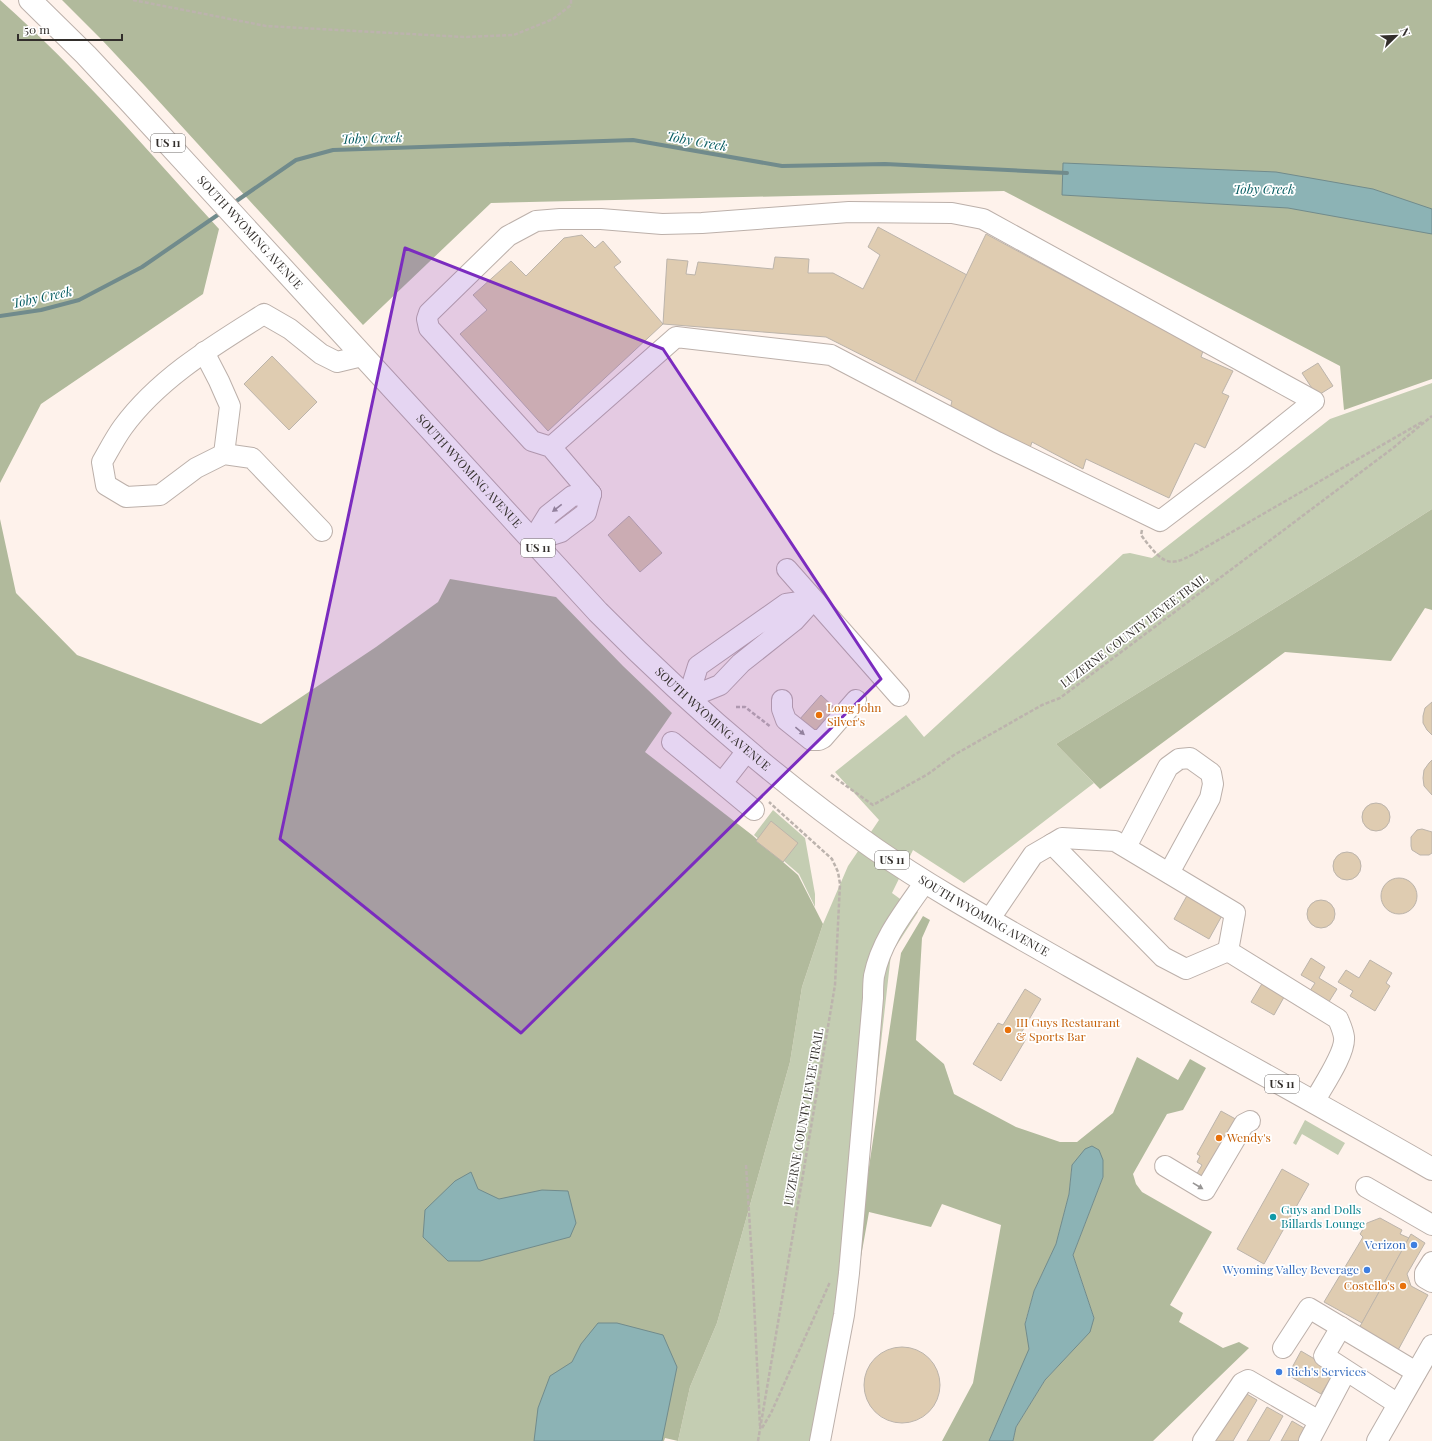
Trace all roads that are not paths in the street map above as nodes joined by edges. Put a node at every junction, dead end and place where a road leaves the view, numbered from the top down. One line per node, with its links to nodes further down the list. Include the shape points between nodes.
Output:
1 (30, 0): 3 (main road, SOUTH WYOMING AVENUE / US 11, via 129,101)
2 (204, 352): 3 (lane, via 264,314 290,329 321,354 338,362); 5 (lane, via 230,406); 5 (lane, via 145,401 122,428 102,462 106,485 126,497 160,495 196,468)
3 (362, 356): 7 (main road, SOUTH WYOMING AVENUE / US 11)
4 (551, 447): 4 (lane, via 676,337 830,355 997,442 1160,521 1314,401 983,219 952,213 849,212 670,224 601,219 547,220 536,221 508,236 429,313 427,319 429,328 532,441); 7 (lane, via 591,494 572,496 548,515)
5 (224, 454): 6 (lane, via 252,458)
6 (322, 531)
7 (532, 541): 11 (main road, SOUTH WYOMING AVENUE / US 11, via 637,652)
8 (787, 569): 9 (lane)
9 (813, 600): 10 (lane); 11 (lane, via 794,621 741,663 720,685); 11 (lane, via 786,604 698,666)
10 (899, 696)
11 (688, 698): 15 (main road, SOUTH WYOMING AVENUE / US 11)
12 (782, 700): 13 (lane, one-way to 13, via 786,720 811,740 816,741 823,738)
13 (856, 700)
14 (672, 742): 16 (lane)
15 (747, 751): 16 (lane); 21 (main road, SOUTH WYOMING AVENUE / US 11, via 832,818)
16 (722, 784): 17 (lane)
17 (754, 810)
18 (1052, 844): 19 (lane, via 1062,838 1115,840); 22 (lane, via 1033,855); 23 (lane, via 1163,957 1186,969)
19 (1126, 847): 20 (lane); 20 (lane, via 1168,767 1179,759 1190,758 1211,772 1210,798)
20 (1169, 873): 23 (lane, via 1235,913)
21 (925, 882): 22 (main road, SOUTH WYOMING AVENUE / US 11); 39 (lane, via 887,938 874,977 844,1315)
22 (989, 920): 24 (main road, SOUTH WYOMING AVENUE / US 11)
23 (1228, 951): 24 (lane, via 1338,1019 1344,1038 1342,1048 1333,1070)
24 (1314, 1102): 27 (main road, SOUTH WYOMING AVENUE / US 11)
25 (1250, 1121): 26 (lane, one-way to 25, via 1205,1190 1244,1124)
26 (1165, 1166)
27 (1432, 1169)
28 (1366, 1187): 29 (lane)
29 (1432, 1225)
30 (1432, 1262): 31 (lane, via 1425,1273 1425,1278)
31 (1432, 1282)
32 (1341, 1327): 34 (lane, via 1307,1302); 35 (lane, via 1324,1356); 36 (lane)
33 (1432, 1345): 36 (lane)
34 (1283, 1348)
35 (1346, 1371): 37 (lane); 38 (lane)
36 (1416, 1372): 37 (lane)
37 (1398, 1404): 42 (lane)
38 (1320, 1421): 40 (lane, via 1248,1380 1242,1383); 41 (lane)
39 (820, 1441)
40 (1203, 1441)
41 (1309, 1441)
42 (1377, 1441)

